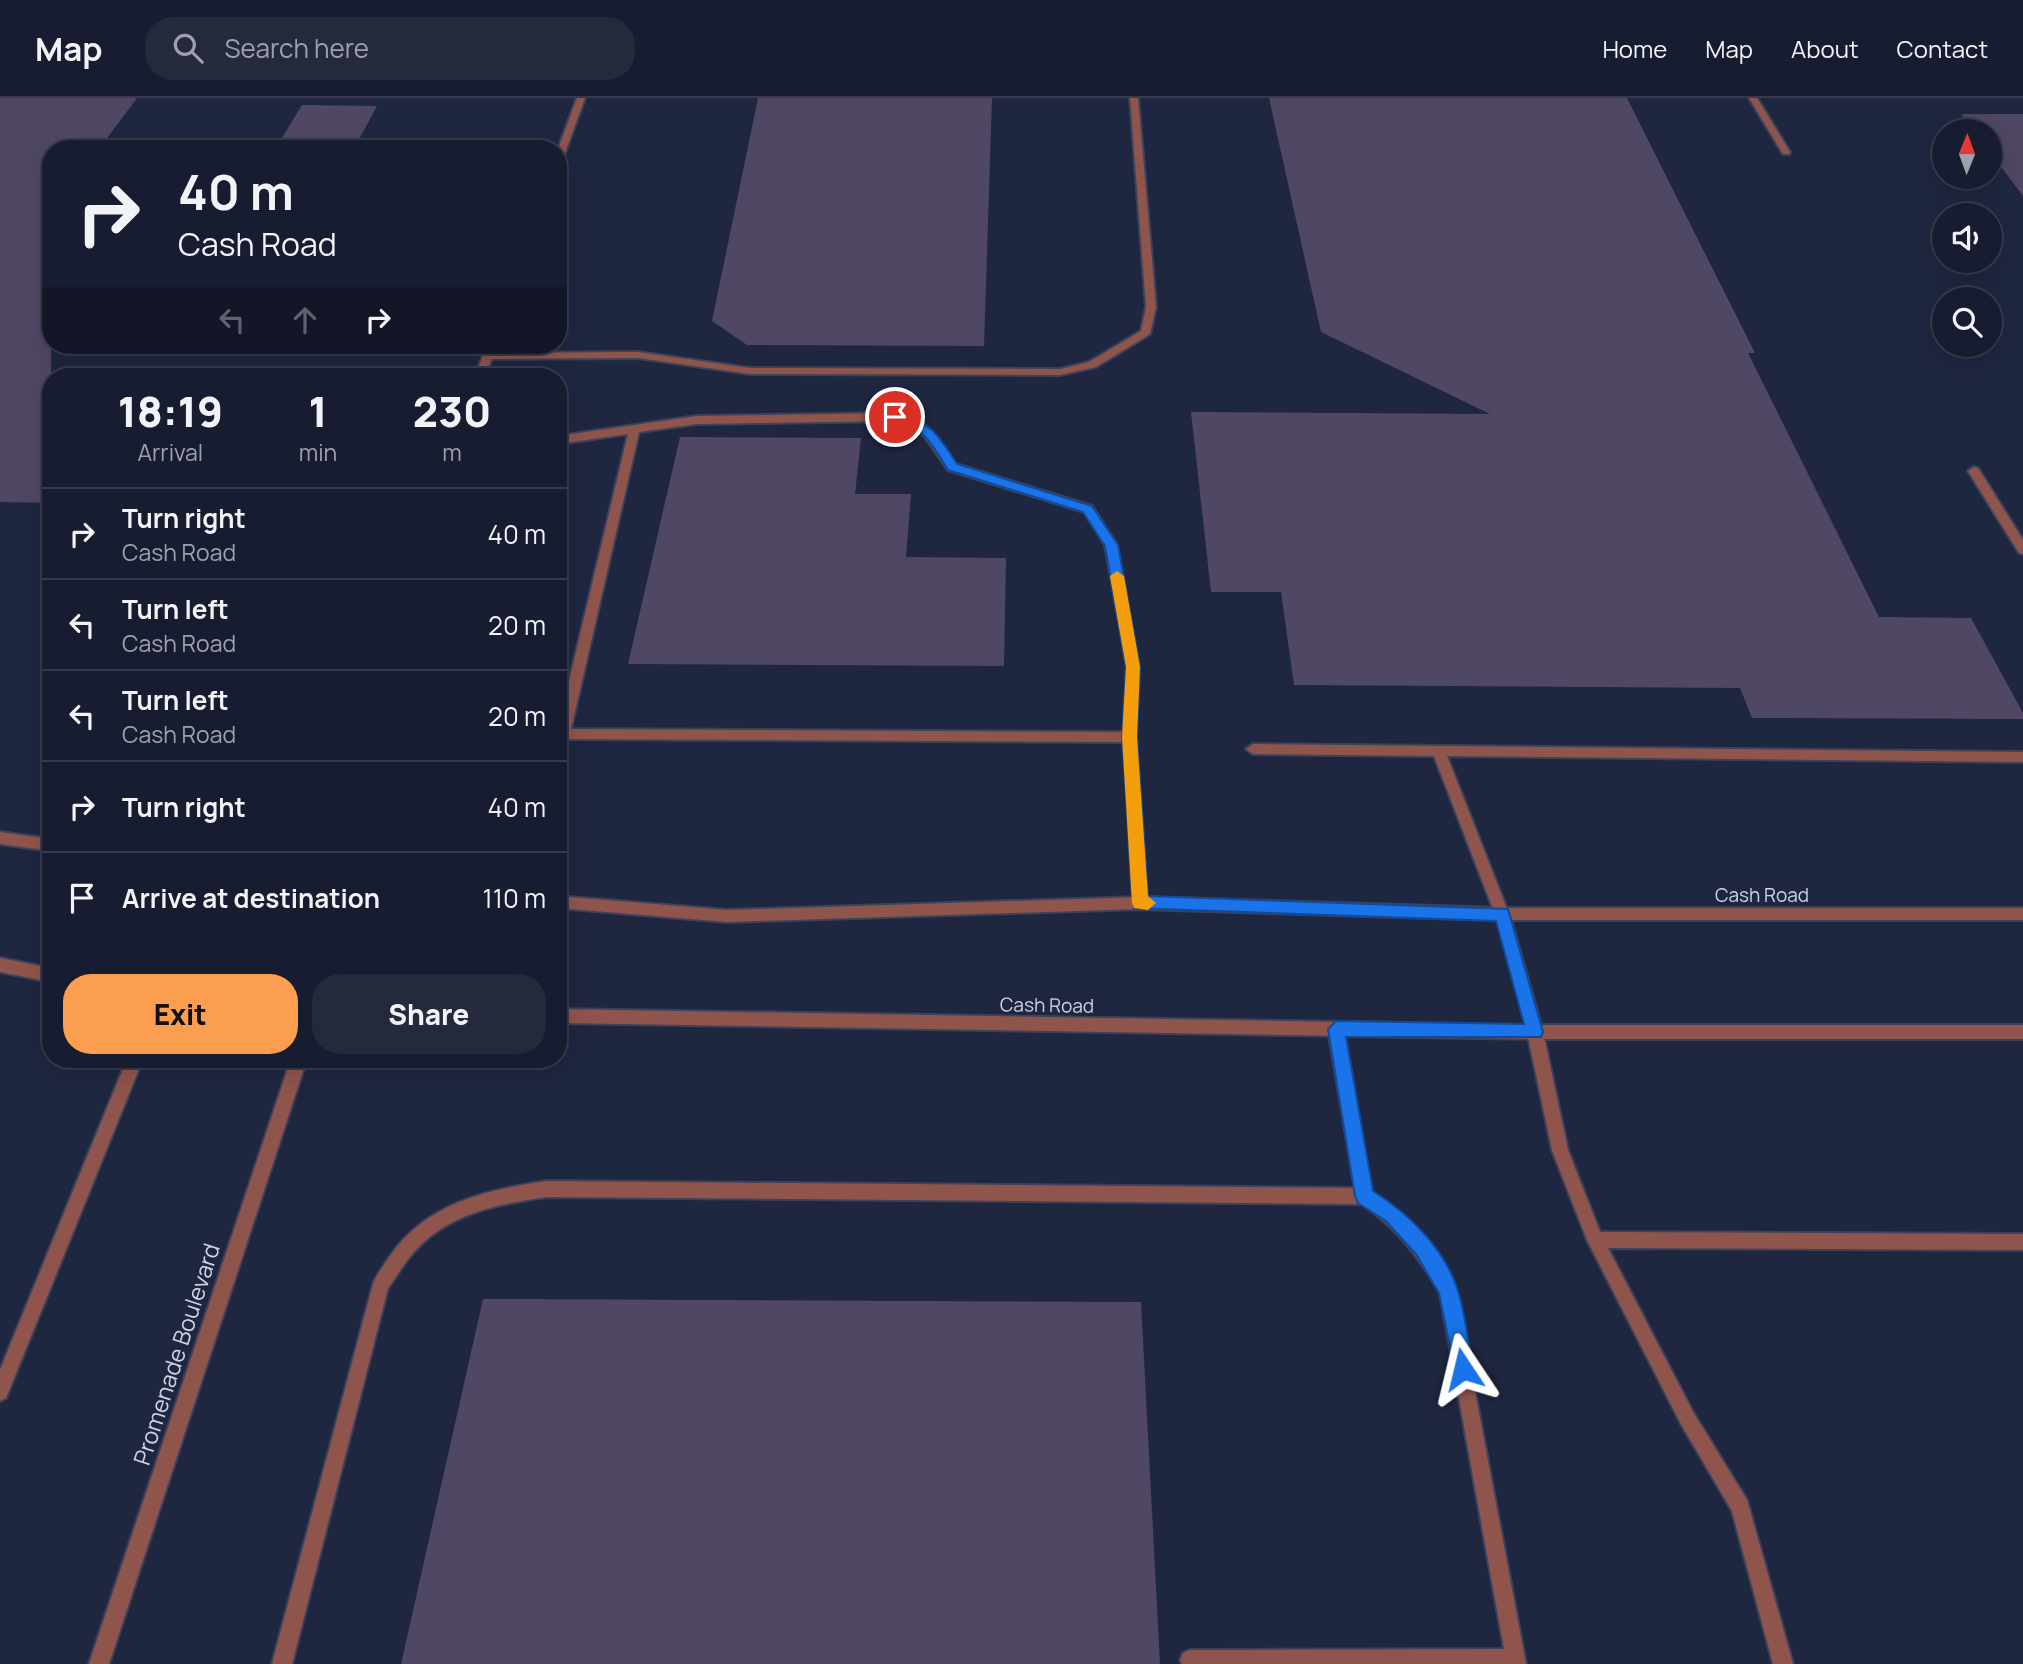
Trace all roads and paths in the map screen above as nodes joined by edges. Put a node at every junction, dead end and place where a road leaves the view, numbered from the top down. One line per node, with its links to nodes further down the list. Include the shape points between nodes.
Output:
1 (581, 98): 4 (street)
2 (1134, 98): 6 (street, via 1151,307 1146,332 1093,365 1060,372 750,371 638,355)
3 (1753, 98): 5 (street)
4 (566, 140)
5 (1786, 152)
6 (567, 353)
7 (634, 430): 8 (street); 11 (street); 13 (street, via 697,420 895,417 916,421 952,467 1088,509 1111,545 1133,667)
8 (567, 439)
9 (1974, 471): 10 (street)
10 (2023, 550)
11 (567, 717)
12 (567, 734): 13 (street)
13 (1130, 737): 20 (street)
14 (1253, 749): 15 (street)
15 (1438, 750): 16 (street); 21 (street)
16 (2023, 757)
17 (0, 838): 18 (street)
18 (42, 844)
19 (567, 903): 20 (street, Cash Road, via 727,915)
20 (1140, 903): 21 (street, Cash Road)
21 (1502, 914): 22 (street, Cash Road); 27 (street)
22 (2023, 914)
23 (0, 965): 24 (street)
24 (42, 973)
25 (567, 1016): 26 (street, Cash Road)
26 (1336, 1029): 27 (street, Cash Road); 31 (street)
27 (1535, 1032): 28 (street, Cash Road); 32 (street, via 1560,1150)
28 (2023, 1032)
29 (131, 1068): 34 (street)
30 (296, 1068): 37 (street, Promenade Boulevard)
31 (1364, 1196): 36 (street, via 1400,1222 1423,1248 1448,1290); 38 (street, via 547,1189 492,1197 450,1213 411,1242 381,1284)
32 (1595, 1240): 33 (street); 39 (street, via 1687,1418 1740,1507)
33 (2023, 1242)
34 (0, 1392)
35 (1191, 1660): 36 (street)
36 (1515, 1662)
37 (99, 1664)
38 (282, 1664)
39 (1783, 1664)

